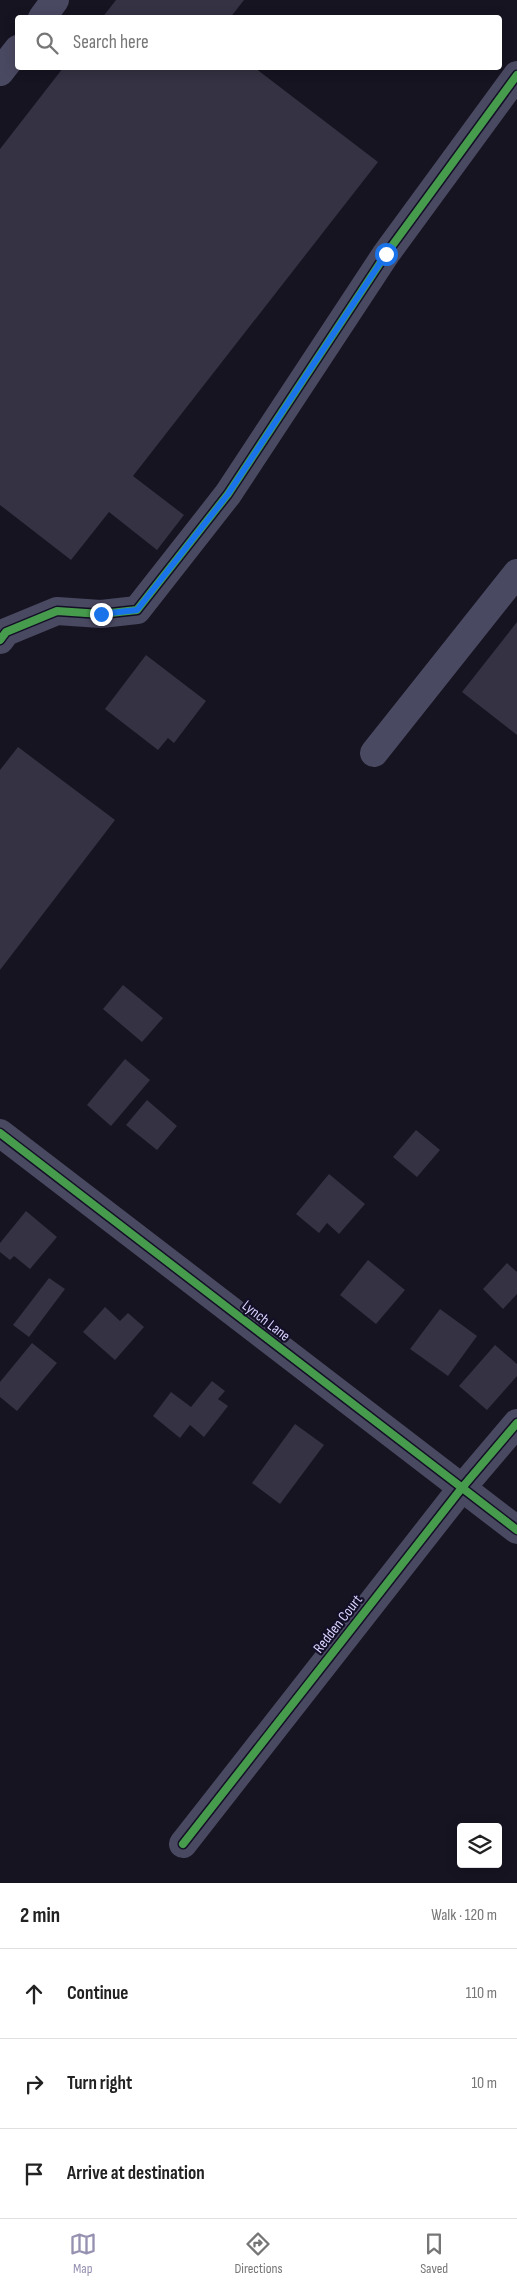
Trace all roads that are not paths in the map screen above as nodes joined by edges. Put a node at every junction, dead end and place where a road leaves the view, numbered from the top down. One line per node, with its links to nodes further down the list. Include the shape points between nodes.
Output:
1 (56, 0): 2 (street)
2 (44, 15)
3 (15, 53): 4 (street)
4 (0, 72)
5 (517, 75): 7 (street, via 386,254 228,494 137,610 101,614 58,610 6,632)
6 (517, 573): 8 (street)
7 (0, 640)
8 (374, 753)
9 (0, 1133): 11 (street, Lynch Lane)
10 (517, 1423): 11 (street, Redden Court)
11 (461, 1488): 12 (street, Lynch Lane); 13 (street, Redden Court)
12 (517, 1530)
13 (183, 1844)

